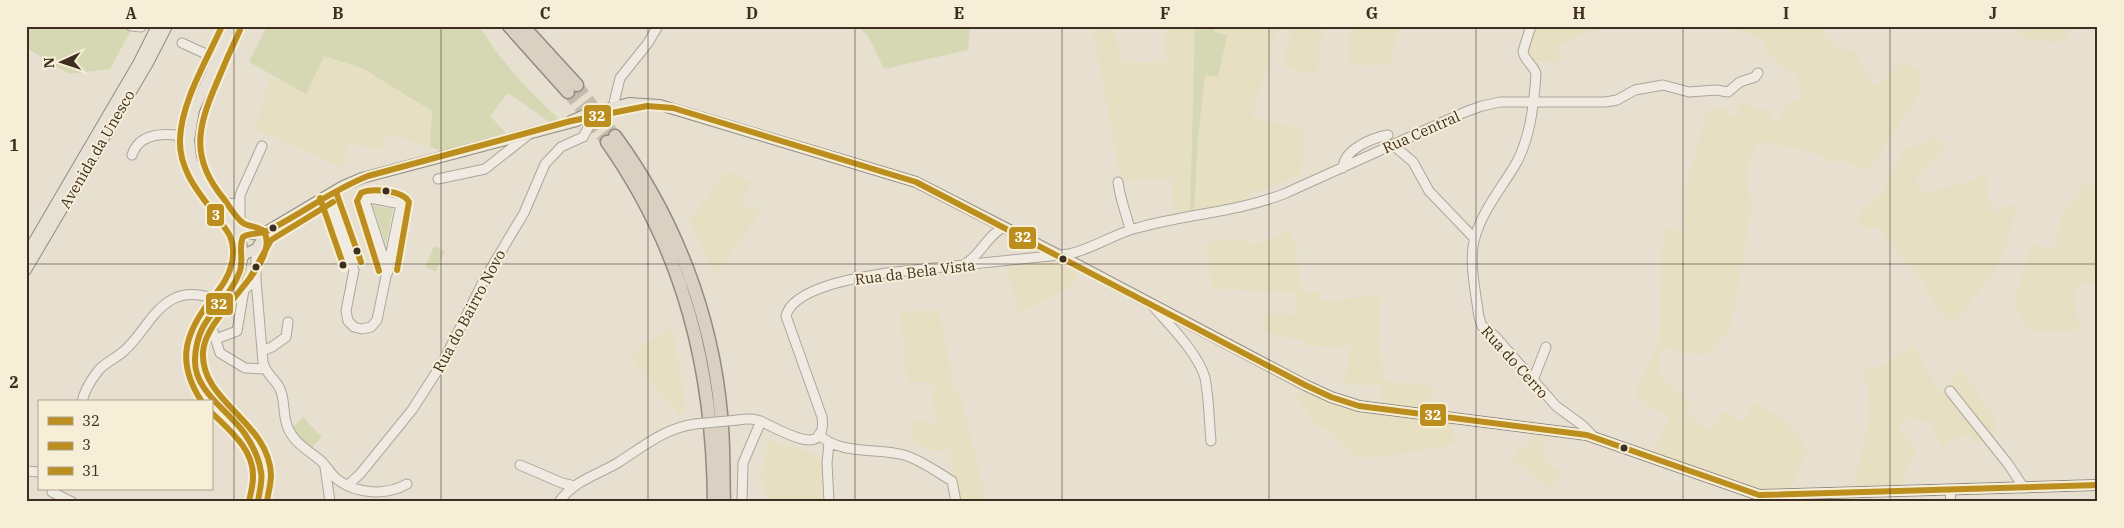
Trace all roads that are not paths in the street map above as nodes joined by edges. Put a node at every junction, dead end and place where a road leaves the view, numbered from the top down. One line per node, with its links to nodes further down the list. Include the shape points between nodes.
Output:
1 (130, 26): 9 (street)
2 (157, 26): 34 (main road, Avenida da Unesco)
3 (167, 26): 38 (main road, Avenida da Unesco)
4 (232, 26): 11 (main road)
5 (509, 26): 6 (highway, via 572,89)
6 (523, 26)
7 (658, 26): 14 (street, via 622,76 618,85)
8 (1531, 26): 13 (street, Rua do Cerro, via 1522,51 1536,72)
9 (141, 27)
10 (182, 44): 11 (street)
11 (217, 59): 21 (main road, via 191,120 190,147)
12 (1758, 73): 13 (street, Rua Central, via 1729,92 1689,92 1664,85 1635,90 1606,102)
13 (1533, 102): 18 (street, Rua Central, via 1500,102 1482,106); 30 (street, Rua do Cerro, via 1528,131 1518,159 1491,201)
14 (621, 105): 15 (main road); 27 (main road, via 651,104 674,108 907,179)
15 (587, 119): 16 (main road); 62 (street, Rua do Bairro Novo, via 582,137 561,147 545,164 524,213 484,280 443,362 412,410)
16 (533, 132): 23 (street, via 485,169); 25 (main road, via 368,176)
17 (1388, 135): 22 (street, via 1364,144 1346,157)
18 (1393, 145): 22 (street, Rua Central); 30 (street, via 1413,162 1428,191)
19 (262, 146): 26 (street)
20 (132, 155): 21 (street, via 143,139 176,135 185,158)
21 (199, 168): 26 (street, via 225,201); 31 (main road, via 204,187)
22 (1342, 168): 29 (street, Rua Central, via 1271,199)
23 (438, 179)
24 (1118, 182): 29 (street)
25 (328, 195): 31 (main road, via 268,232); 39 (street, via 354,270 346,314 352,326 367,329 376,322)
26 (240, 203): 31 (street)
27 (985, 217): 28 (main road); 32 (street, via 988,231)
28 (1004, 227): 32 (street); 35 (main road)
29 (1130, 229): 33 (street, Rua Central)
30 (1474, 238): 51 (street, Rua do Cerro, via 1480,322)
31 (247, 240): 40 (street); 42 (main road, via 239,274)
32 (985, 244): 36 (street)
33 (1087, 249): 35 (street, Rua da Bela Vista); 37 (street, via 1080,256)
34 (26, 255)
35 (1060, 256): 36 (street, Rua da Bela Vista); 37 (main road)
36 (964, 265): 55 (street, Rua da Bela Vista, via 857,278 807,294 791,306 786,319 822,417)
37 (1078, 265): 44 (main road)
38 (26, 270)
39 (388, 272): 39 (street, via 401,204 369,198 366,204)
40 (256, 280): 41 (street); 49 (street)
41 (244, 290): 42 (street, via 238,294); 47 (street, via 237,331)
42 (228, 293): 43 (main road)
43 (221, 301): 45 (main road); 53 (street, via 196,295 180,296 166,304 124,351 103,366)
44 (1153, 305): 56 (main road, via 1305,385 1348,403); 57 (street, via 1201,368 1206,385)
45 (206, 319): 47 (street); 72 (main road, via 194,352 197,374 203,388 246,433 255,447 262,476)
46 (288, 322): 49 (street, via 286,337)
47 (216, 339): 50 (street, via 220,352 241,366 252,370)
48 (1546, 347): 51 (street)
49 (262, 351): 50 (street)
50 (265, 369): 60 (street, via 280,389 291,434)
51 (1533, 380): 56 (street, Rua do Cerro, via 1558,408)
52 (1950, 391): 65 (street)
53 (83, 400)
54 (761, 421): 55 (street, via 802,440 811,440); 64 (street, bridge, via 738,420 675,428); 76 (street, via 743,463)
55 (819, 434): 58 (street)
56 (1593, 436): 68 (main road, via 1755,495)
57 (1210, 441)
58 (829, 443): 77 (street); 78 (street, via 910,457 952,482)
59 (520, 465): 64 (street)
60 (325, 466): 62 (street, via 336,479); 73 (street)
61 (406, 484): 62 (street, via 381,492)
62 (348, 485)
63 (2098, 485): 65 (main road)
64 (575, 486): 69 (street)
65 (2024, 488): 67 (main road)
66 (52, 490): 70 (street); 71 (street)
67 (1950, 490): 68 (main road); 80 (street)
68 (1775, 496): 79 (street)
69 (559, 501)
70 (52, 502)
71 (72, 502)
72 (258, 502)
73 (330, 502)
74 (714, 502): 75 (highway, via 704,377 689,307 657,226 611,139 640,169 693,284 707,332 721,414)
75 (724, 502)
76 (742, 502)
77 (829, 502)
78 (956, 502)
79 (1794, 502)
80 (1951, 502)

